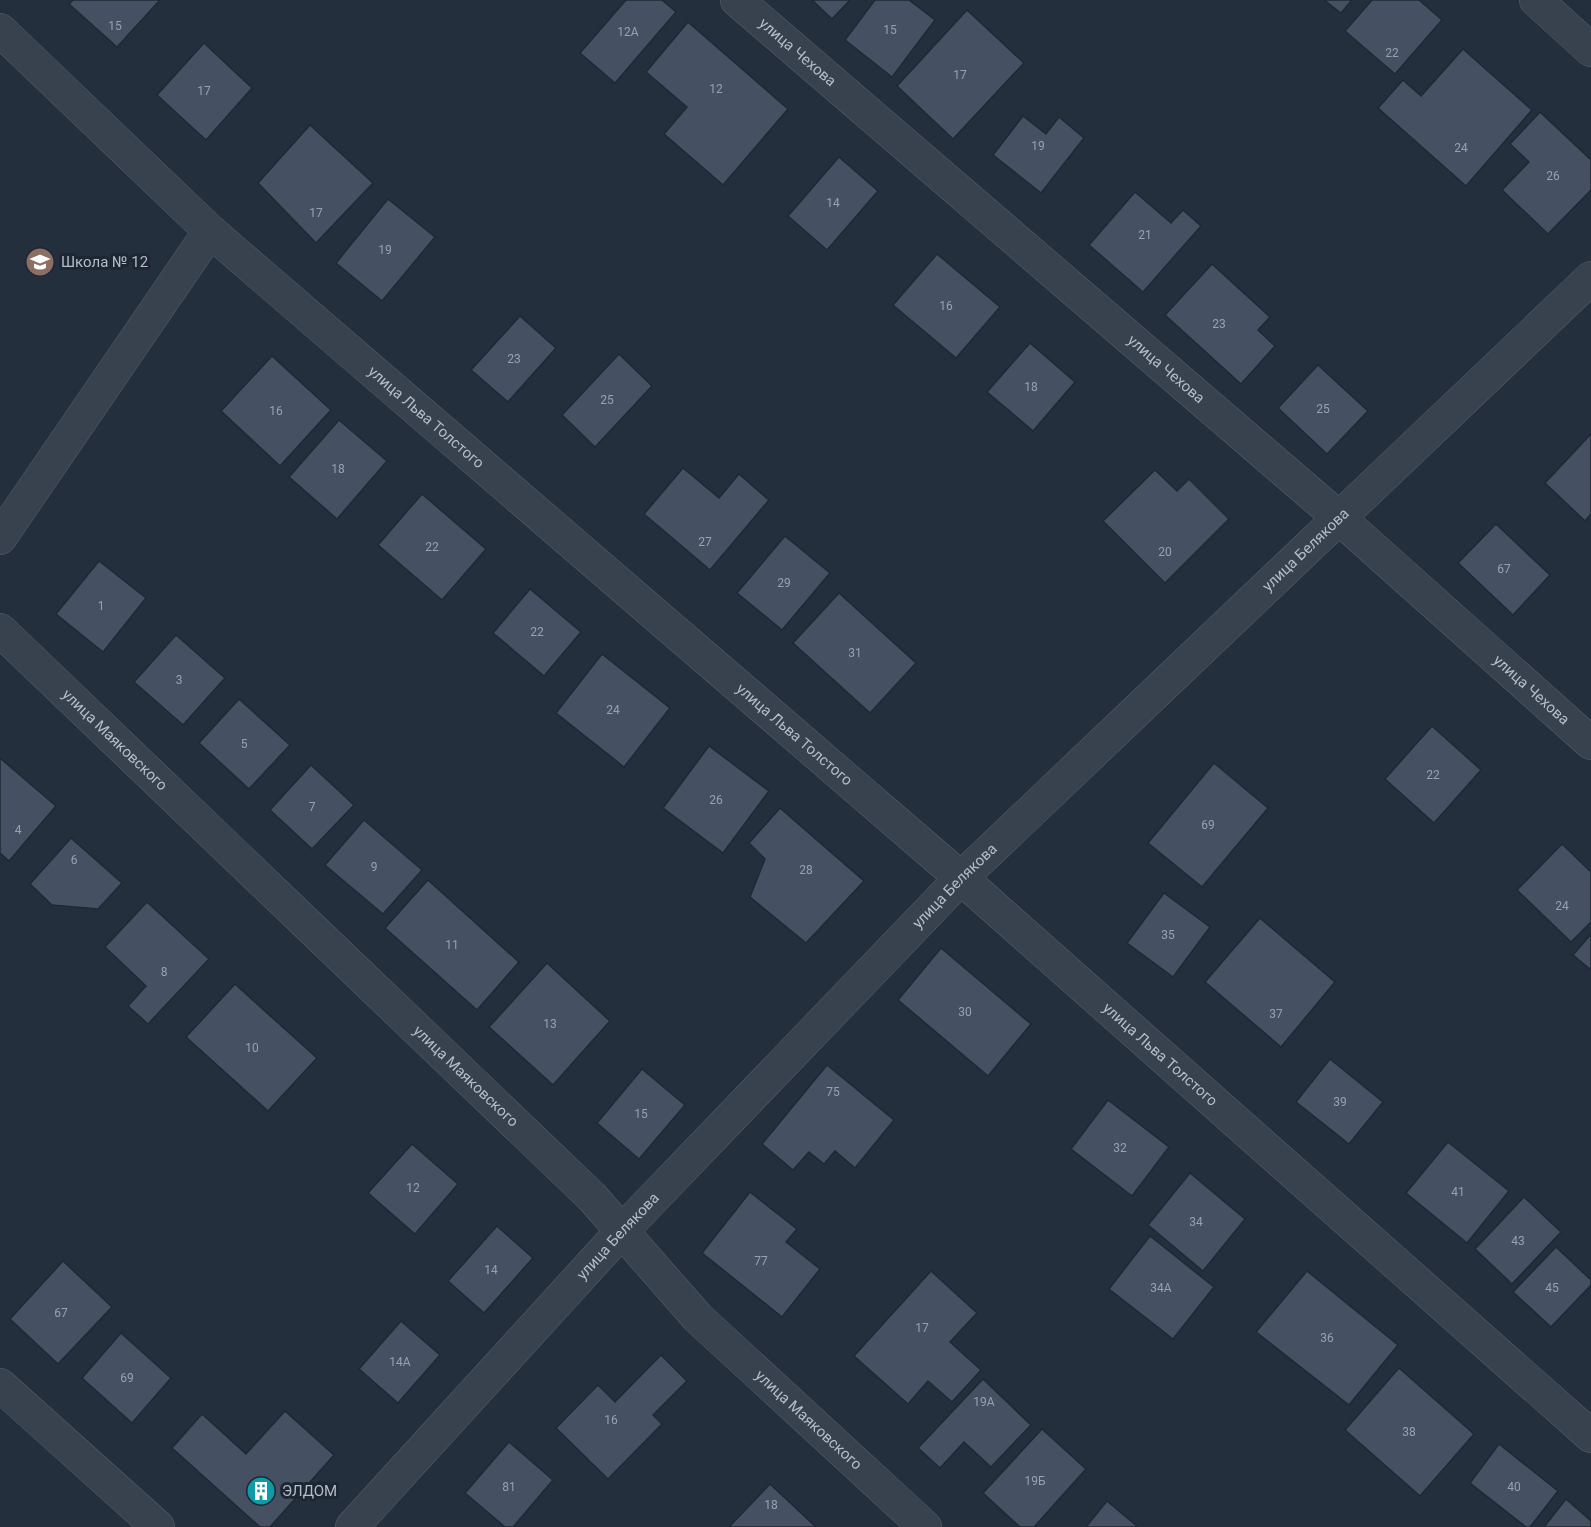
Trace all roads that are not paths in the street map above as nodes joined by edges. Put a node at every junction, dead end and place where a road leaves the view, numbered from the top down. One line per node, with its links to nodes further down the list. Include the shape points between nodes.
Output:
1 (737, 0): 7 (street, улица Чехова)
2 (1536, 0): 4 (street)
3 (0, 30): 5 (street, улица Льва Толстого)
4 (1591, 50)
5 (210, 231): 8 (street); 11 (street, улица Льва Толстого)
6 (1591, 278): 7 (street, улица Белякова)
7 (1338, 517): 10 (street, улица Чехова); 11 (street, улица Белякова)
8 (0, 538)
9 (0, 630): 12 (street, улица Маяковского, via 592,1197)
10 (1591, 743)
11 (961, 878): 12 (street, улица Белякова); 14 (street, улица Льва Толстого)
12 (621, 1232): 16 (street, улица Белякова); 17 (street, улица Маяковского, via 698,1318)
13 (0, 1385): 15 (street)
14 (1591, 1436)
15 (158, 1527)
16 (351, 1527)
17 (925, 1527)

